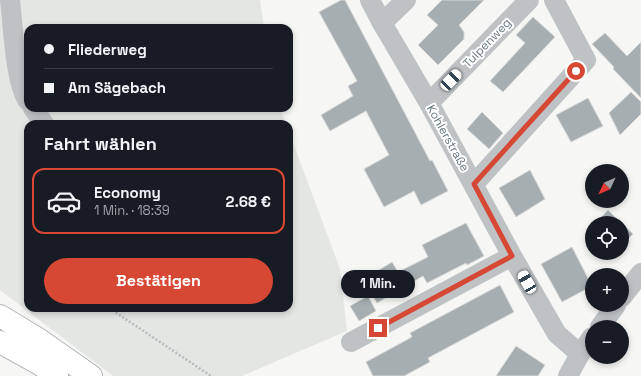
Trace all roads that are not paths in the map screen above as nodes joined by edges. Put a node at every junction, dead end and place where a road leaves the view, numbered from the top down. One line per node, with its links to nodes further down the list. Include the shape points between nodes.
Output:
1 (10, 0): 7 (street, via 19,76)
2 (370, 0): 6 (street, Kohlerstraße)
3 (406, 0): 6 (street)
4 (529, 0): 8 (street, Tulpenweg)
5 (554, 0): 9 (street, via 586,60)
6 (382, 24): 8 (street, Kohlerstraße)
7 (24, 94)
8 (429, 103): 9 (street, Kohlerstraße)
9 (474, 184): 10 (street, Kohlerstraße)
10 (512, 256): 15 (street); 17 (street, Kohlerstraße, via 557,334)
11 (641, 273): 12 (street)
12 (629, 288)
13 (0, 316): 19 (main road)
14 (0, 342): 18 (main road)
15 (351, 342)
16 (585, 347): 17 (street)
17 (580, 354): 20 (street)
18 (57, 376)
19 (91, 376)
20 (568, 376)

